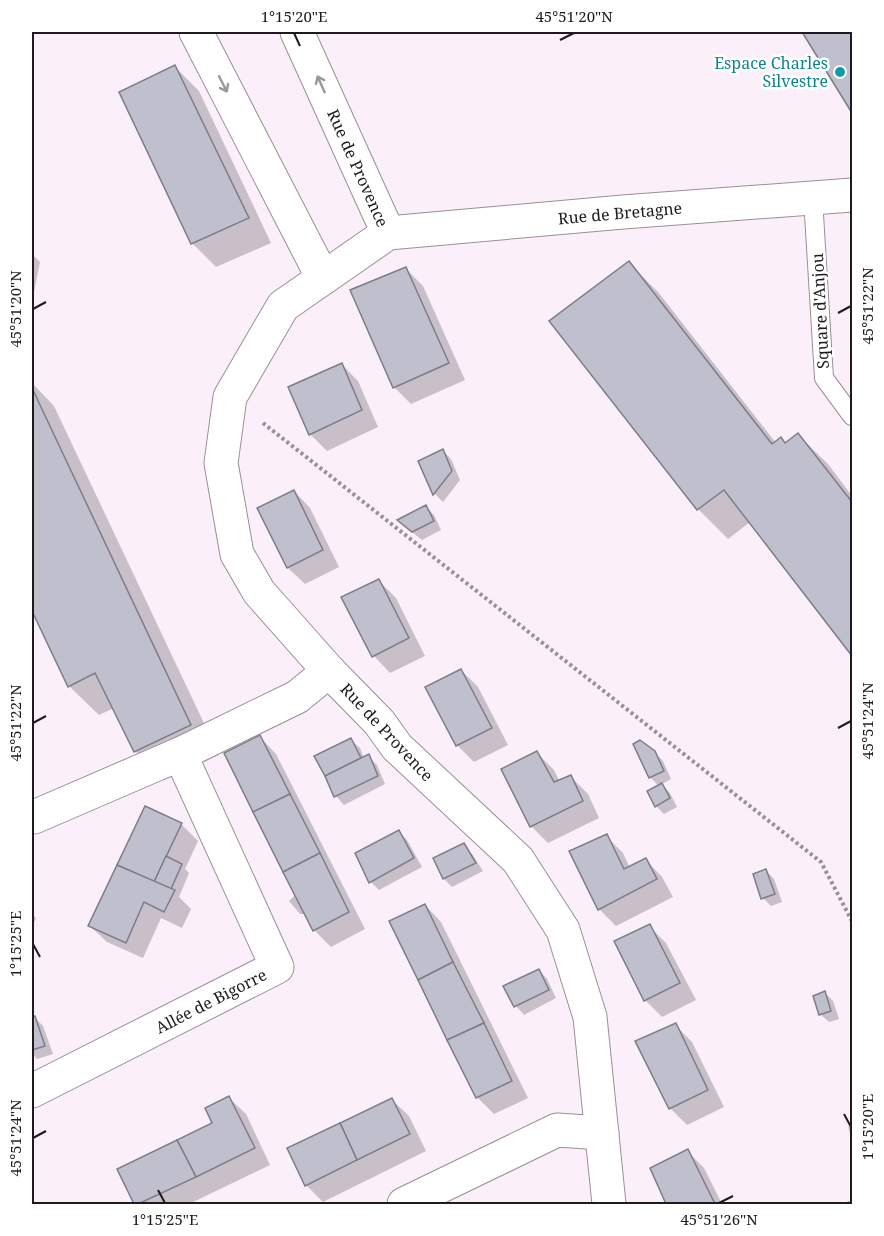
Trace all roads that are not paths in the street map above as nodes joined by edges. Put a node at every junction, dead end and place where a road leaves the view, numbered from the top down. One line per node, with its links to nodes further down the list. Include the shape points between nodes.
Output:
1 (196, 32): 6 (street, one-way to 6)
2 (297, 32): 5 (street, Rue de Provence, one-way to 2)
3 (852, 195): 4 (street, Rue de Bretagne)
4 (813, 198): 5 (street, Rue de Bretagne); 7 (lane, Square d'Anjou, via 824,378)
5 (388, 233): 6 (street, Rue de Provence)
6 (323, 278): 8 (street, Rue de Provence, via 283,306 230,397 221,463 237,554 260,592)
7 (852, 416)
8 (329, 671): 9 (street, via 297,698); 12 (street, Rue de Provence, via 380,722 398,747 518,860 563,930 590,1017)
9 (180, 754): 10 (street); 11 (street, Allée de Bigorre, via 278,967)
10 (32, 816)
11 (32, 1090)
12 (602, 1133): 13 (street, via 557,1131); 14 (street, Rue de Provence)
13 (404, 1204)
14 (609, 1204)

